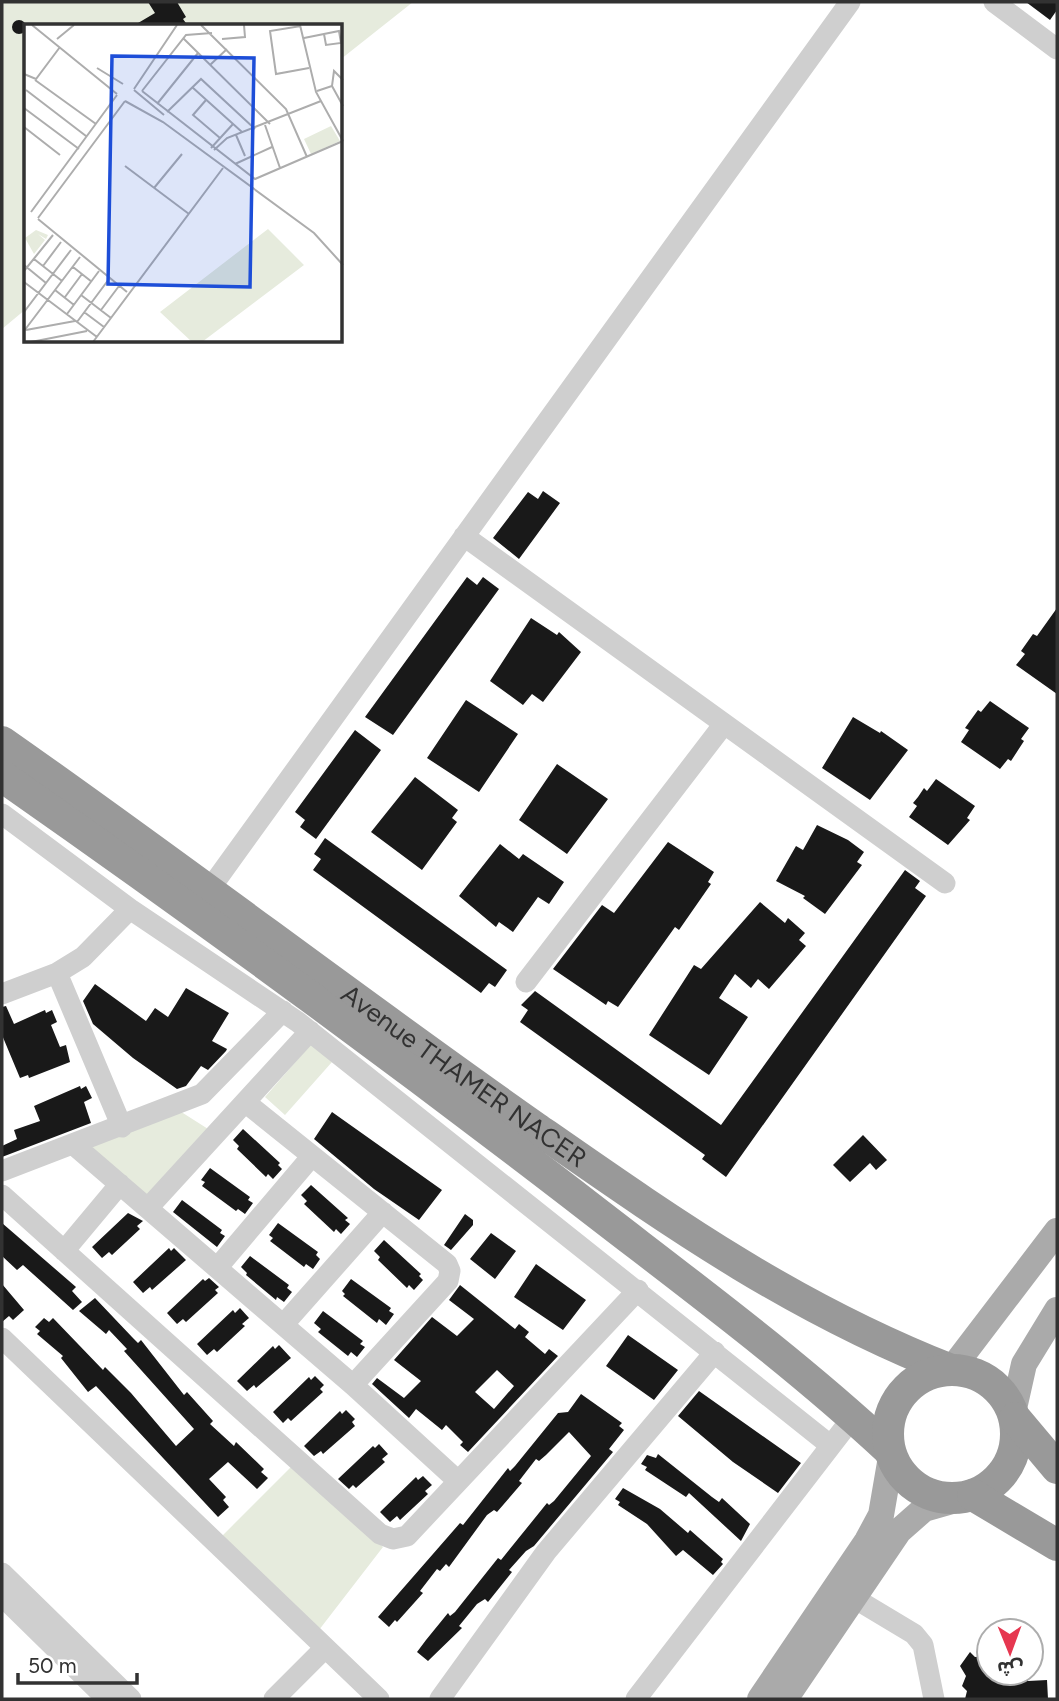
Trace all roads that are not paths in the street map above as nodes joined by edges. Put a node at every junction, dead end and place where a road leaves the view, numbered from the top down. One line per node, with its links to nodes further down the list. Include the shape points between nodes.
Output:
1 (850, 2): 4 (street)
2 (994, 2): 3 (street)
3 (1054, 41)
4 (464, 537): 5 (street); 10 (street)
5 (724, 724): 9 (street); 13 (street)
6 (2, 742): 10 (highway, Avenue THAMER NACER)
7 (2, 776): 37 (highway, Avenue THAMER NACER, via 491,1132 793,1363)
8 (2, 814): 11 (street)
9 (945, 883)
10 (209, 890): 34 (highway, Avenue THAMER NACER, via 425,1049 708,1247 843,1324)
11 (130, 909): 12 (street, via 83,957); 15 (street)
12 (57, 973): 14 (street); 18 (street)
13 (526, 982)
14 (2, 994)
15 (283, 1011): 16 (street); 18 (street, via 202,1094)
16 (310, 1031): 17 (street); 29 (street)
17 (245, 1102): 20 (street); 24 (street)
18 (122, 1127): 19 (street)
19 (74, 1144): 21 (street); 22 (street)
20 (312, 1156): 25 (street); 28 (street)
21 (2, 1171)
22 (120, 1184): 24 (street); 27 (street)
23 (2, 1195): 27 (street)
24 (148, 1208): 28 (street)
25 (383, 1212): 31 (street); 35 (street, via 447,1264 450,1275)
26 (1057, 1231): 34 (main road)
27 (64, 1251): 41 (street, via 380,1534 393,1539 407,1536)
28 (217, 1268): 31 (street)
29 (638, 1290): 33 (street); 41 (street)
30 (1057, 1310): 36 (main road, via 1024,1364)
31 (283, 1325): 35 (street)
32 (2, 1338): 47 (street)
33 (715, 1352): 38 (street); 52 (street, via 546,1552)
34 (951, 1370): 36 (highway, via 972,1373 991,1383); 39 (highway, via 932,1373 901,1395 887,1431)
35 (353, 1385): 41 (street)
36 (1014, 1415): 40 (highway); 42 (highway, via 1017,1437 1008,1465 990,1487)
37 (853, 1417): 38 (street); 39 (highway, Avenue THAMER NACER)
38 (830, 1444): 53 (street)
39 (890, 1454): 42 (highway, via 908,1482 921,1491 936,1497); 54 (main road, via 881,1515 872,1532)
40 (1057, 1468)
41 (458, 1481)
42 (970, 1496): 43 (highway); 46 (main road, via 924,1509 899,1531)
43 (1057, 1545)
44 (2, 1573): 49 (street)
45 (2, 1596): 48 (street)
46 (853, 1598): 55 (main road); 56 (street, via 914,1634 923,1645)
47 (326, 1648): 50 (street); 51 (street)
48 (107, 1699)
49 (131, 1699)
50 (274, 1699)
51 (379, 1699)
52 (440, 1699)
53 (636, 1699)
54 (760, 1699)
55 (785, 1699)
56 (934, 1699)

